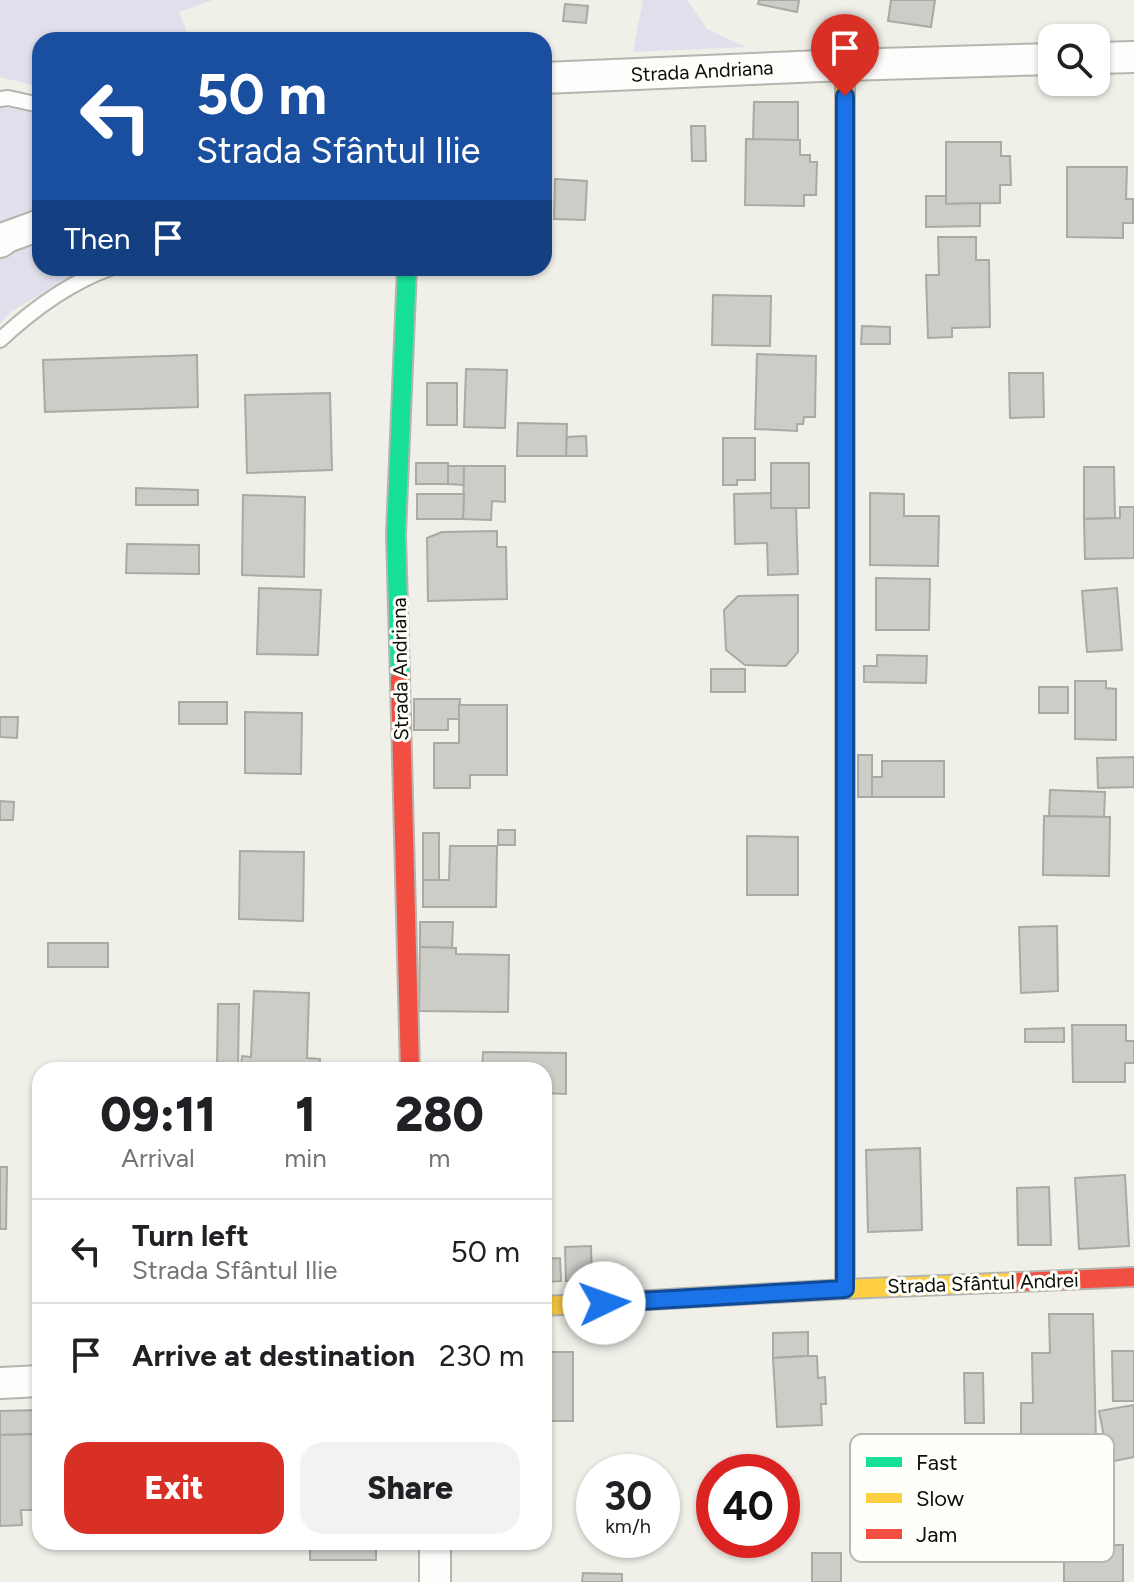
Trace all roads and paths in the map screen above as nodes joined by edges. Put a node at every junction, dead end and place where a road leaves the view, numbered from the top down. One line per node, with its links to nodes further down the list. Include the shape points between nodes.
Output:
1 (1134, 57): 2 (street)
2 (1110, 58)
3 (1038, 59): 4 (street, Strada Andriana)
4 (845, 65): 5 (street, Strada Andriana); 15 (street)
5 (552, 78)
6 (0, 99): 7 (lane)
7 (32, 103)
8 (32, 228): 9 (street)
9 (0, 242)
10 (90, 276): 12 (lane, via 29,313)
11 (407, 276): 13 (street, Strada Andriana, via 396,534)
12 (0, 340)
13 (410, 1062)
14 (1134, 1277): 15 (street, Strada Sfântul Andrei)
15 (845, 1289): 16 (street, Strada Sfântul Andrei)
16 (552, 1306)
17 (32, 1381): 18 (street)
18 (0, 1383)
19 (435, 1550): 20 (street)
20 (435, 1582)

